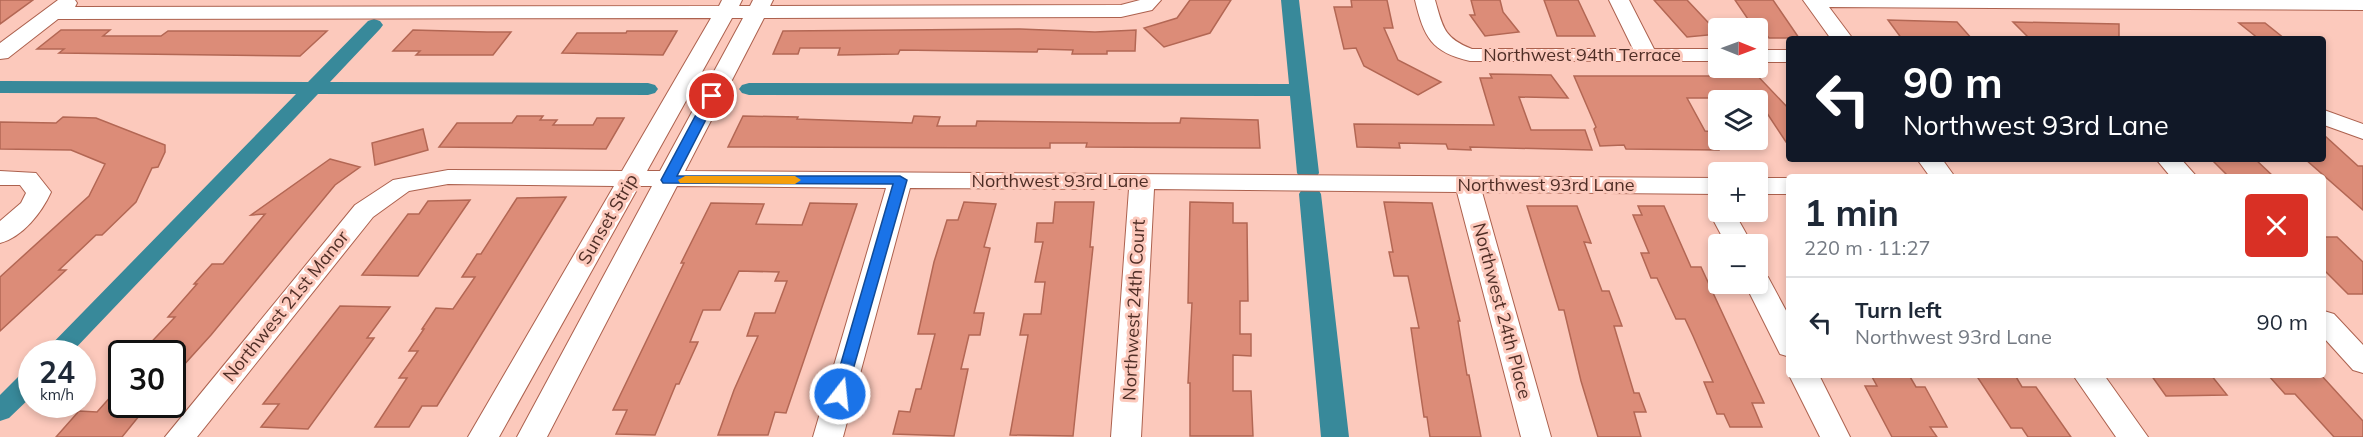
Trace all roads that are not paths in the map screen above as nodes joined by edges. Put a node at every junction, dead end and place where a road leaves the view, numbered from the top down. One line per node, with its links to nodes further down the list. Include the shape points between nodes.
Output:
1 (72, 0): 14 (street)
2 (1425, 0): 17 (street, Northwest 94th Terrace, via 1434,33 1446,47 1470,55)
3 (1619, 0): 17 (street)
4 (1814, 0): 5 (street); 15 (street)
5 (2008, 1): 6 (street)
6 (2205, 1): 8 (street)
7 (1148, 3): 12 (street, via 1121,11)
8 (2363, 4)
9 (534, 6): 10 (street); 13 (street)
10 (728, 6): 11 (street); 28 (street, Sunset Strip)
11 (760, 6): 12 (street); 29 (street, Sunset Strip)
12 (960, 6)
13 (261, 7): 14 (street)
14 (54, 13): 16 (street)
15 (1840, 36)
16 (0, 53)
17 (1646, 54): 18 (street, Northwest 94th Terrace)
18 (1708, 56)
19 (1768, 56): 20 (street)
20 (1786, 56)
21 (2326, 118): 22 (street)
22 (2363, 132)
23 (1931, 162): 25 (street)
24 (2171, 162): 26 (street)
25 (1941, 174)
26 (2182, 174)
27 (0, 178): 37 (street, via 27,178 39,192 32,207)
28 (630, 180): 29 (street, Northwest 93rd Lane); 33 (street, Northwest 93rd Lane, via 448,177); 45 (street, Sunset Strip)
29 (668, 180): 30 (street, Northwest 93rd Lane); 46 (street, Sunset Strip)
30 (900, 180): 31 (street, Northwest 93rd Lane); 47 (street)
31 (1142, 182): 32 (street, Northwest 93rd Lane); 48 (street, Northwest 24th Court)
32 (1468, 184): 36 (street, Northwest 93rd Lane); 49 (street, Northwest 24th Place)
33 (402, 185): 44 (street, Northwest 21st Manor, via 364,211)
34 (1768, 186): 35 (street)
35 (1786, 186)
36 (1708, 193)
37 (0, 235)
38 (1764, 294): 40 (street)
39 (2326, 323): 41 (street)
40 (1786, 338)
41 (2363, 363)
42 (1805, 378): 50 (street)
43 (2090, 378): 51 (street)
44 (180, 437)
45 (483, 437)
46 (532, 437)
47 (828, 437)
48 (1126, 437)
49 (1536, 437)
50 (1834, 437)
51 (2133, 437)

